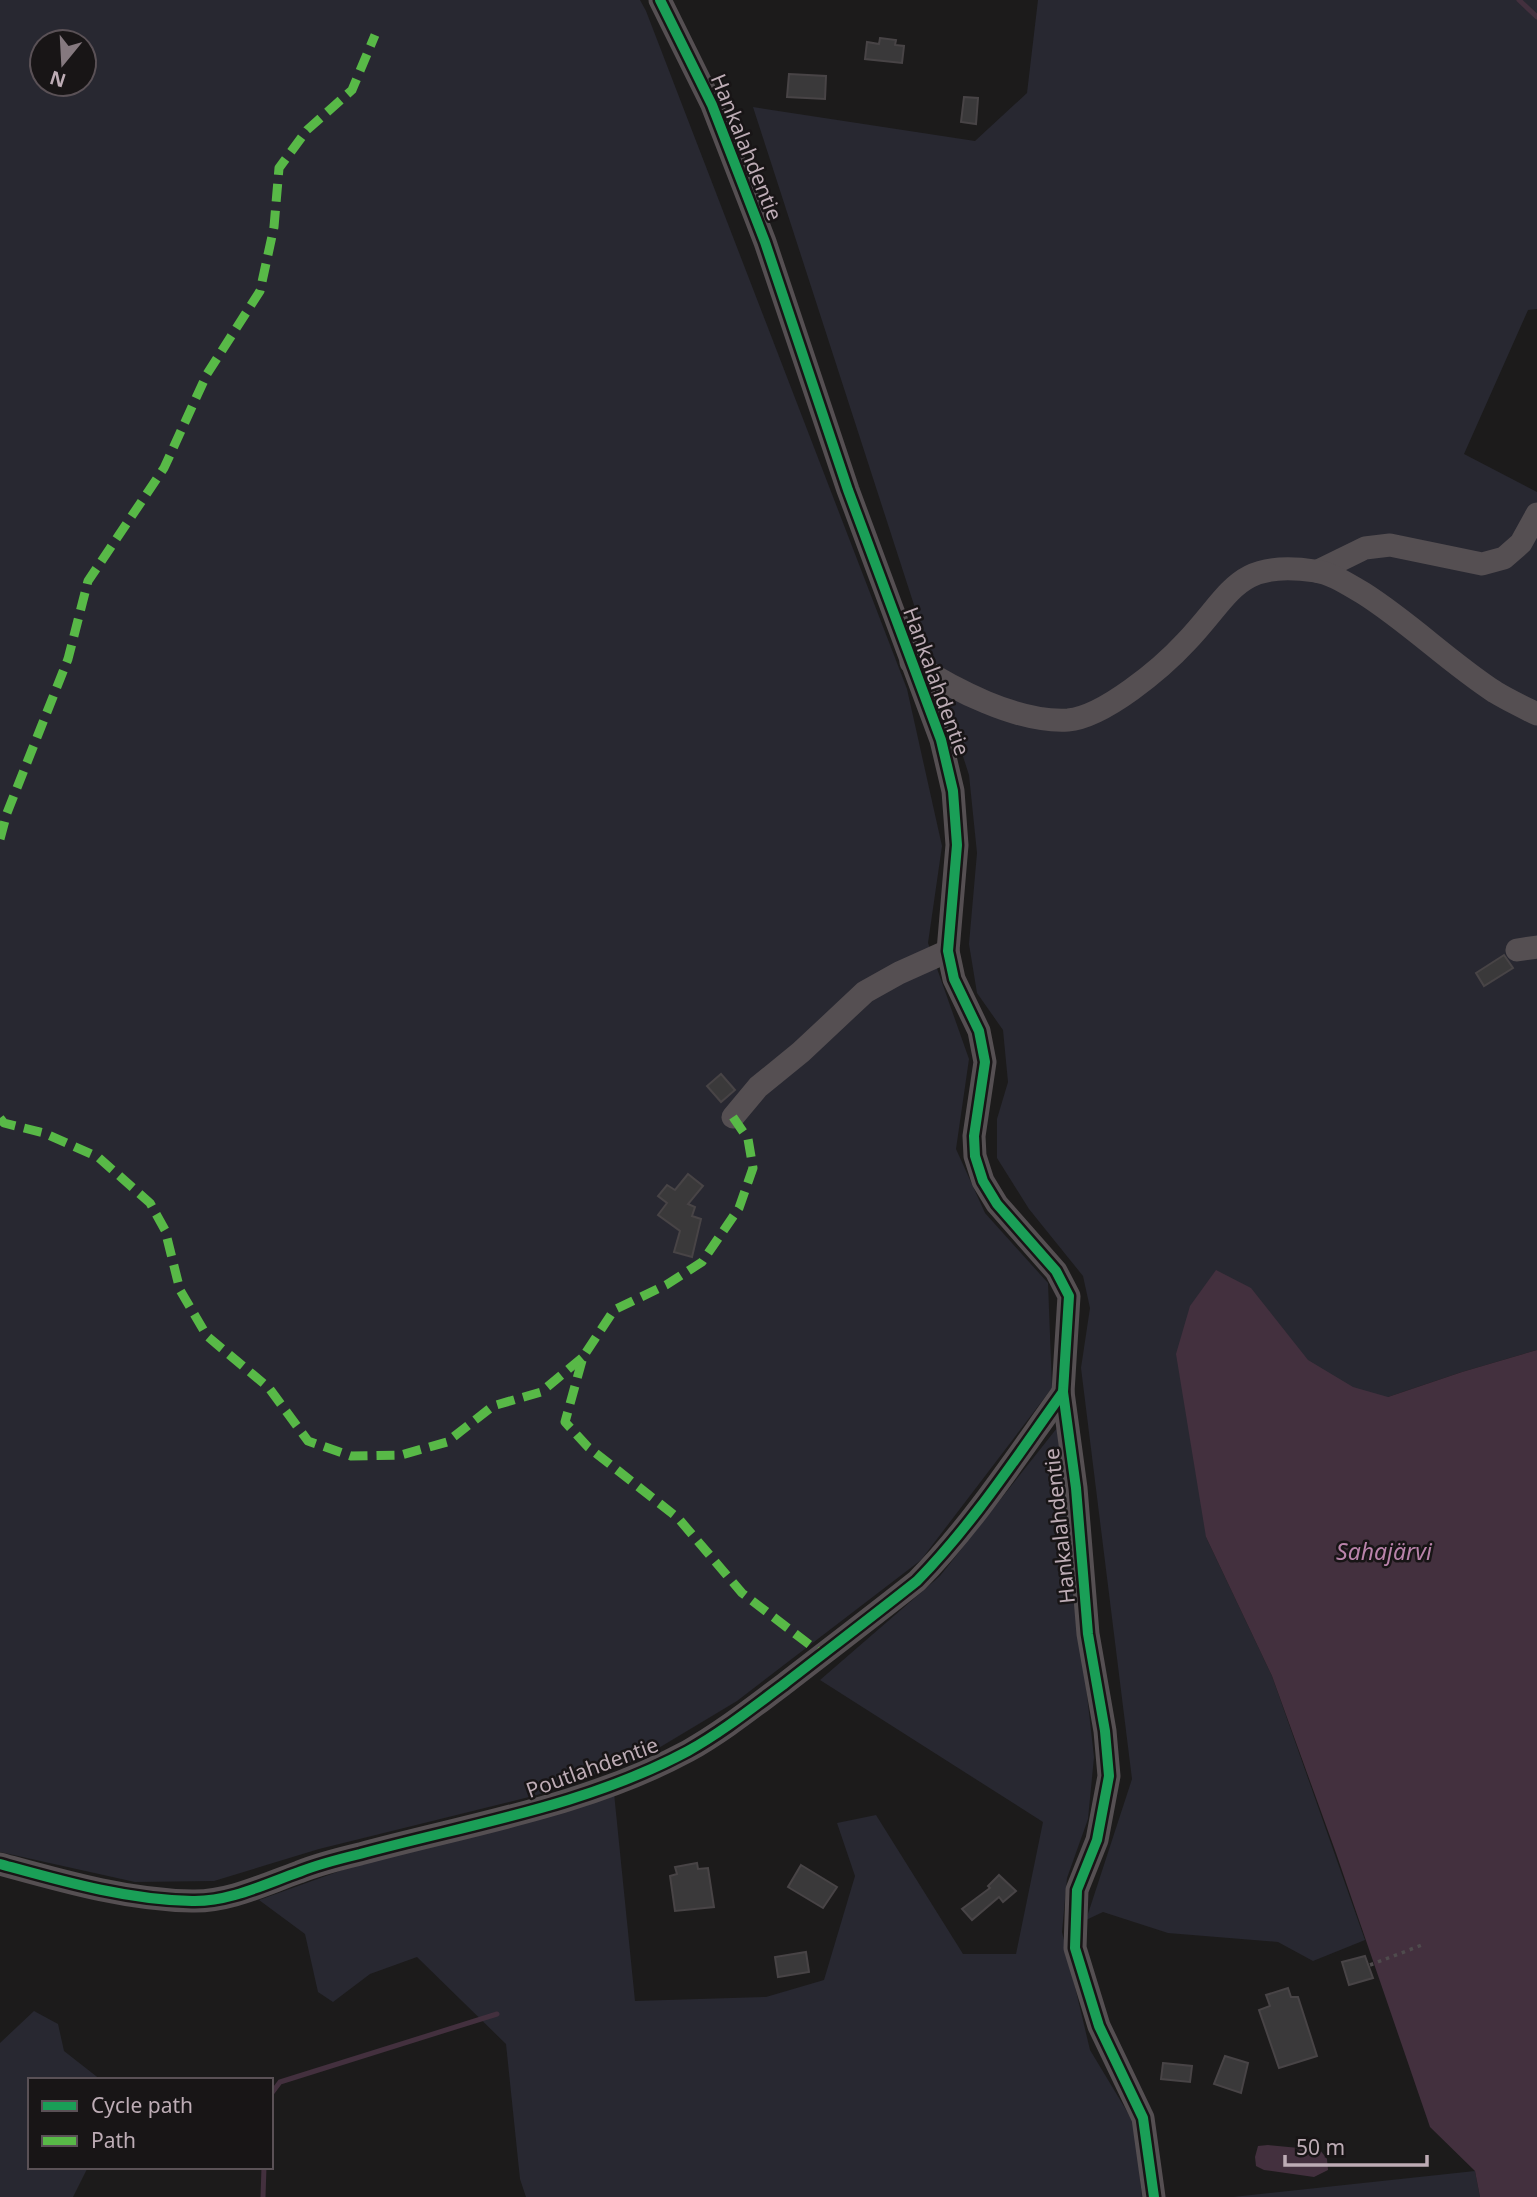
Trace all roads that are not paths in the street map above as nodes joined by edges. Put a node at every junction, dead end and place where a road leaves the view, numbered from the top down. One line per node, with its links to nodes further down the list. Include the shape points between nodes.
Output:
1 (660, 0): 4 (street, Hankalahdentie, via 712,105 765,242)
2 (1537, 513): 3 (street, via 1521,543 1504,558 1482,564 1390,545 1365,548)
3 (1318, 571): 5 (street, via 1279,568 1237,583 1167,661 1093,713 1069,720 1032,716); 7 (street, via 1383,606 1495,691)
4 (911, 662): 5 (street); 6 (street, Hankalahdentie)
5 (960, 690): 6 (street)
6 (930, 712): 8 (street, Hankalahdentie, via 941,740 954,805 957,845)
7 (1537, 714)
8 (948, 951): 9 (street, via 865,992 758,1087); 10 (street, Hankalahdentie, via 954,979 979,1031 985,1062 974,1136 983,1181 1056,1272 1069,1296)
9 (733, 1117)
10 (1063, 1392): 11 (street, Poutlahdentie, via 972,1518 917,1581 723,1730 643,1772 561,1802 315,1866 231,1896 195,1901 157,1899); 12 (street, Hankalahdentie, via 1088,1634 1109,1776 1097,1840 1077,1890 1075,1948 1099,2026 1143,2118)
11 (0, 1864)
12 (1154, 2197)

